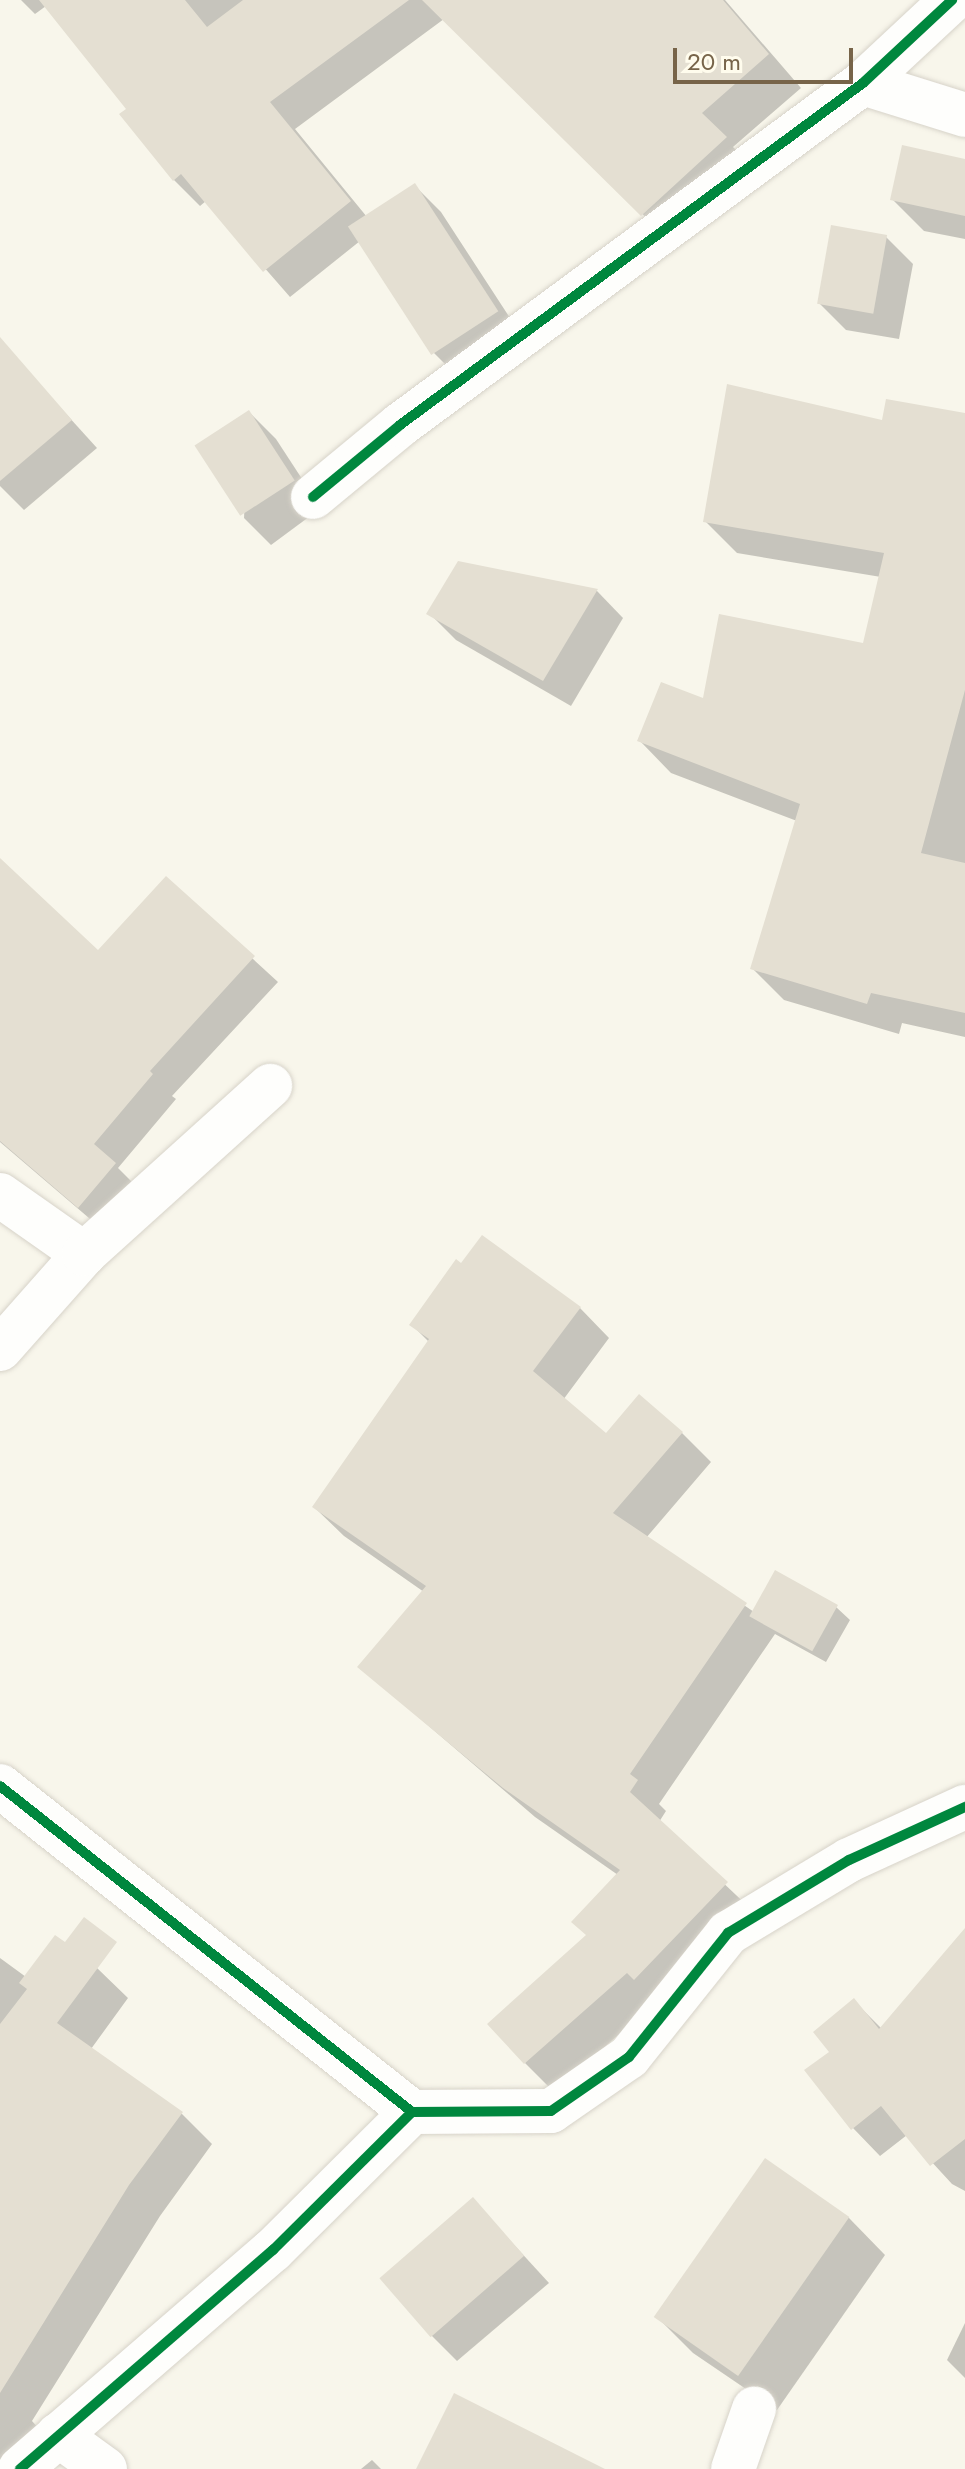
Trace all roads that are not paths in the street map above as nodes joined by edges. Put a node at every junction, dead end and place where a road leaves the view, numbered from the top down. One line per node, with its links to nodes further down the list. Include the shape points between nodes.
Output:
1 (952, 0): 2 (street)
2 (863, 83): 3 (street); 4 (street, via 400,425)
3 (965, 115)
4 (313, 497)
5 (270, 1086): 7 (street)
6 (0, 1195): 7 (street)
7 (84, 1254): 8 (street)
8 (0, 1349)
9 (0, 1786): 11 (street)
10 (965, 1807): 11 (street, via 849,1860 728,1933 629,2057 551,2111)
11 (412, 2112): 13 (street, via 273,2250)
12 (754, 2409): 16 (street)
13 (58, 2435): 14 (street); 15 (street)
14 (20, 2469)
15 (105, 2469)
16 (733, 2469)

